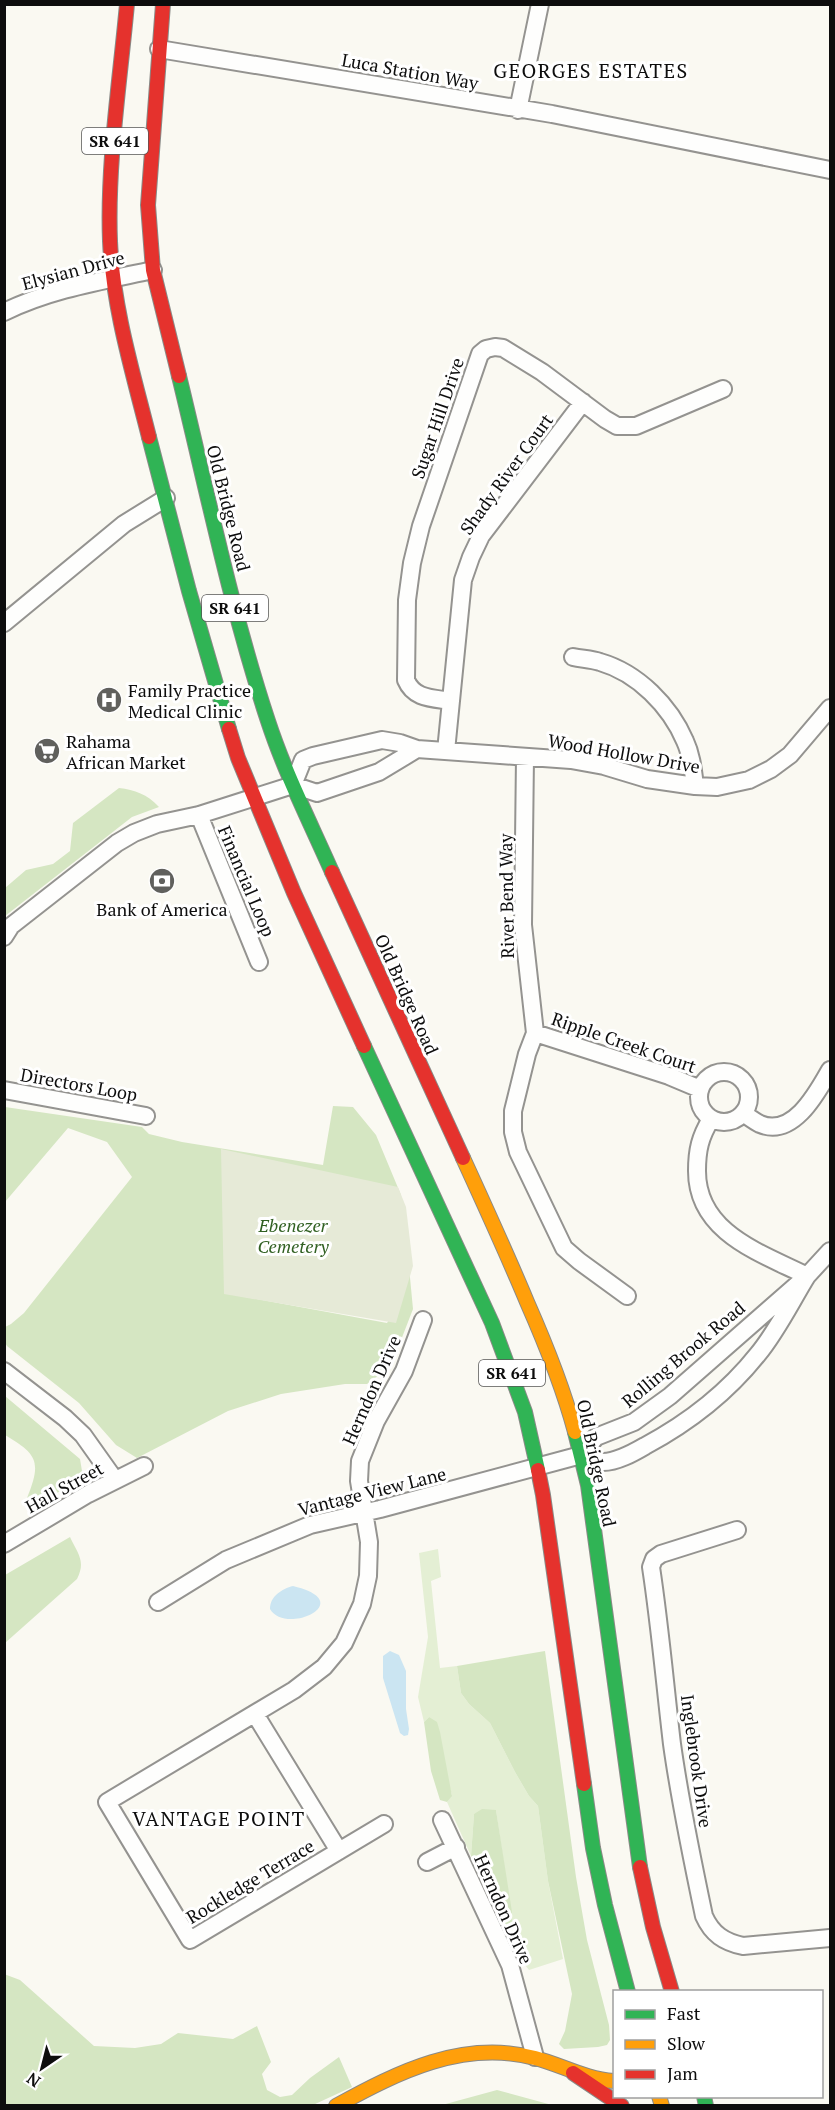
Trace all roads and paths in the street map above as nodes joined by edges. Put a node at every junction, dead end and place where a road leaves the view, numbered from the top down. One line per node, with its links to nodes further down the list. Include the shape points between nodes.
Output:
1 (127, 4): 8 (main road, SR 641, via 110,189)
2 (163, 4): 4 (main road, Old Bridge Road / SR 641)
3 (540, 4): 5 (street)
4 (159, 49): 5 (street, Luca Station Way); 7 (main road, Old Bridge Road / SR 641, via 148,205)
5 (518, 110): 6 (street, Luca Station Way)
6 (831, 170)
7 (153, 270): 8 (street, Elysian Drive); 20 (main road, Old Bridge Road / SR 641, via 249,662)
8 (113, 278): 9 (street, Elysian Drive, via 58,290); 12 (main road, SR 641, via 119,320)
9 (4, 312)
10 (723, 389): 11 (street, Sugar Hill Drive, via 629,427 617,426)
11 (583, 402): 15 (street, Shady River Court, via 481,536 471,557 463,580); 15 (street, Sugar Hill Drive, via 503,348 495,346 480,354 420,526 407,600 409,688 421,696)
12 (166, 498): 13 (street, via 124,524); 22 (main road, SR 641, via 214,682)
13 (4, 623)
14 (573, 657): 21 (street, via 620,670 658,700 686,743)
15 (451, 701): 18 (street, Shady River Court)
16 (831, 708): 21 (street, Wood Hollow Drive, via 790,755 771,769 731,785)
17 (417, 749): 18 (street, Wood Hollow Drive); 20 (street, via 379,772 317,793); 20 (street, Wood Hollow Drive, via 382,740 313,756 303,760)
18 (446, 751): 19 (street, Wood Hollow Drive)
19 (525, 757): 21 (street, Wood Hollow Drive, via 571,760); 26 (street, River Bend Way, via 523,925)
20 (293, 785): 22 (street); 38 (main road, Old Bridge Road / SR 641, via 498,1233 551,1357)
21 (695, 786)
22 (254, 798): 23 (street); 39 (main road, SR 641, via 492,1323 525,1412)
23 (199, 815): 24 (street, via 157,824 117,843 11,926); 25 (street, Financial Loop)
24 (4, 937)
25 (259, 962)
26 (535, 1033): 28 (street, Ripple Creek Court); 35 (street, via 513,1111 518,1152 564,1248)
27 (831, 1070): 30 (street, via 790,1122 762,1125)
28 (700, 1089): 30 (street, via 715,1073 736,1074 749,1092 748,1107); 32 (street, via 700,1106)
29 (4, 1090): 31 (street, Directors Loop)
30 (743, 1113): 32 (street, via 724,1122)
31 (146, 1116)
32 (711, 1119): 34 (street, via 701,1135 697,1160 698,1186 707,1210 733,1238)
33 (831, 1251): 34 (street, Rolling Brook Road)
34 (807, 1276): 38 (street, Rolling Brook Road, via 654,1408 634,1422 596,1437); 38 (street, Rolling Brook Road, via 759,1353 698,1413 620,1458 601,1462)
35 (627, 1296)
36 (423, 1320): 42 (street, Herndon Drive, via 404,1371 360,1461 359,1481)
37 (4, 1371): 41 (street, via 83,1435)
38 (581, 1455): 39 (street, Rolling Brook Road); 54 (main road, Old Bridge Road / SR 641, via 639,1861)
39 (538, 1465): 42 (street, Vantage View Lane); 53 (main road, SR 641, via 594,1848)
40 (144, 1466): 41 (street, Hall Street)
41 (115, 1480): 44 (street, Hall Street)
42 (366, 1513): 45 (street, Vantage View Lane, via 319,1522 257,1546 226,1560); 46 (street, Rockledge Terrace, via 367,1584 344,1642 315,1675)
43 (736, 1530): 52 (street, Inglebrook Drive, via 661,1554 654,1558 651,1567 672,1745 704,1916 717,1935 743,1946)
44 (4, 1544)
45 (158, 1602)
46 (255, 1714): 50 (street, Rockledge Terrace); 50 (street, Rockledge Terrace, via 107,1802 190,1940)
47 (442, 1821): 49 (street, Herndon Drive)
48 (384, 1824): 50 (street, Rockledge Terrace)
49 (456, 1847): 51 (street, Herndon Drive); 55 (street, Herndon Drive, via 510,1965)
50 (339, 1851)
51 (427, 1862)
52 (831, 1938)
53 (627, 1990)
54 (671, 1990)
55 (535, 2057): 56 (main road); 58 (main road, via 478,2051 456,2054 369,2087)
56 (573, 2073): 57 (main road); 59 (main road)
57 (613, 2080)
58 (336, 2106)
59 (622, 2106)

